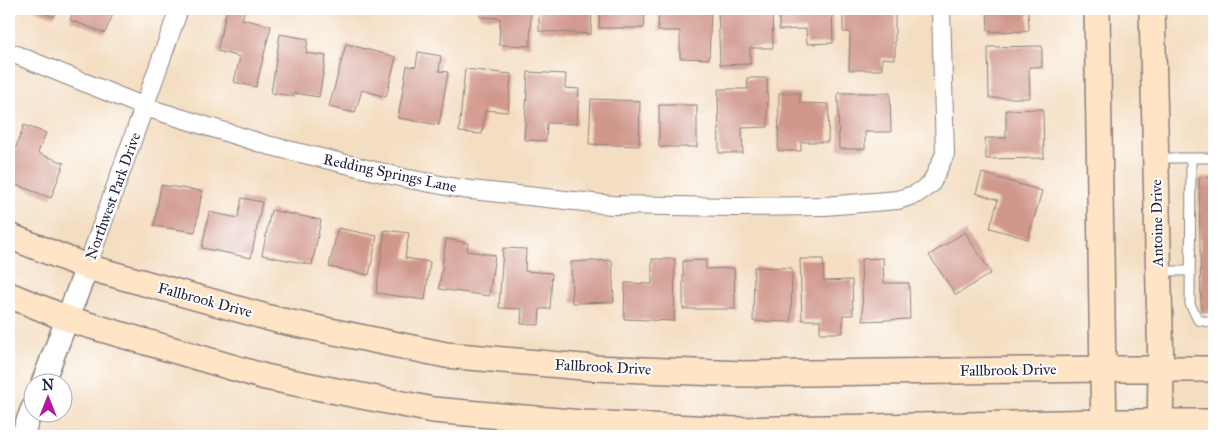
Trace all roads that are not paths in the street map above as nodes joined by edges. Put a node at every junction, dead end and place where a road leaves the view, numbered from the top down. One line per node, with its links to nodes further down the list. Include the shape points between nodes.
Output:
1 (179, 9): 6 (street, Northwest Park Drive)
2 (941, 9): 6 (street, Redding Springs Lane, via 945,154 931,184 898,200 824,206 612,205 462,189 267,145)
3 (1097, 9): 17 (main road)
4 (1152, 9): 7 (main road, Antoine Drive)
5 (9, 52): 6 (street, Redding Springs Lane)
6 (145, 107): 11 (street, Northwest Park Drive)
7 (1156, 158): 8 (lane); 13 (main road, Antoine Drive)
8 (1191, 158): 9 (lane); 12 (lane)
9 (1214, 158)
10 (9, 236): 11 (main road, Fallbrook Drive)
11 (87, 267): 15 (street, Northwest Park Drive); 17 (main road, Fallbrook Drive, via 277,320 446,355 594,368 743,374)
12 (1189, 270): 13 (lane); 16 (lane, via 1190,304 1198,320)
13 (1158, 271): 18 (main road, Antoine Drive)
14 (9, 295): 15 (main road)
15 (68, 319): 20 (street, Northwest Park Drive); 23 (main road, via 265,377 433,410 582,423 738,430)
16 (1214, 323)
17 (1103, 369): 18 (main road, Fallbrook Drive); 23 (main road)
18 (1161, 369): 19 (main road, Fallbrook Drive); 24 (main road, Antoine Drive)
19 (1214, 369)
20 (47, 372)
21 (27, 422): 25 (street)
22 (1214, 422): 24 (main road)
23 (1104, 429): 24 (main road)
24 (1159, 429)
25 (22, 436)

